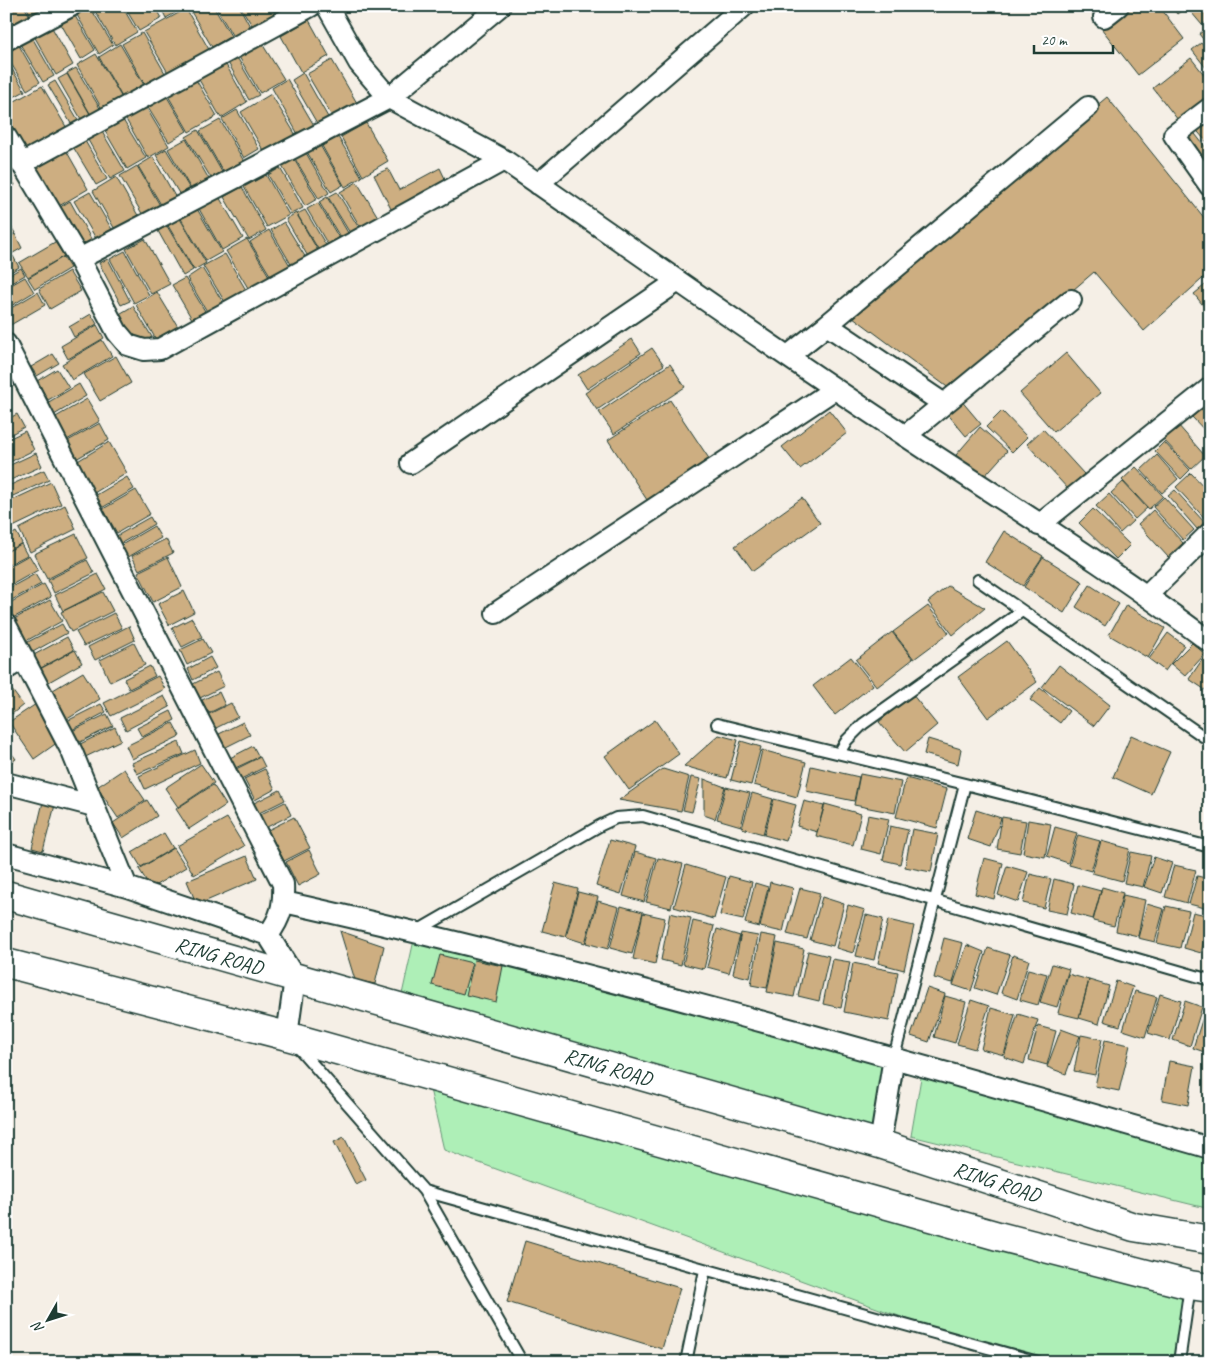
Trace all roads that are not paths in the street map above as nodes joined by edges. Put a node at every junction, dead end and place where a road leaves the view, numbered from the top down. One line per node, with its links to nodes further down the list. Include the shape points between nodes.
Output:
1 (71, 6): 6 (street)
2 (311, 6): 12 (street)
3 (328, 6): 7 (street, via 359,63)
4 (500, 6): 7 (street)
5 (744, 6): 13 (street)
6 (6, 40)
7 (389, 98): 11 (street); 15 (street)
8 (1088, 108): 18 (street)
9 (1210, 108): 14 (street, via 1174,135)
10 (6, 137): 12 (street)
11 (504, 160): 13 (street); 15 (street, via 160,349 144,350 128,345 117,332)
12 (21, 164): 15 (street)
13 (538, 184): 16 (street)
14 (1210, 186)
15 (79, 259)
16 (678, 281): 20 (street); 25 (street)
17 (1071, 300): 23 (street)
18 (827, 324): 20 (street); 23 (street)
19 (6, 344): 47 (street, via 283,884)
20 (788, 356): 22 (street)
21 (1210, 388): 26 (street)
22 (834, 389): 24 (street); 31 (street)
23 (944, 404): 24 (street)
24 (905, 436): 26 (street)
25 (411, 463)
26 (1039, 524): 29 (street)
27 (1210, 533): 29 (street)
28 (978, 580): 30 (lane)
29 (1147, 595): 33 (street)
30 (1022, 611): 37 (lane); 38 (lane, via 863,724)
31 (496, 613)
32 (6, 625): 34 (street)
33 (1210, 642)
34 (24, 658): 35 (street); 41 (street, via 72,752)
35 (6, 669)
36 (717, 724): 38 (lane)
37 (1210, 741)
38 (839, 753): 40 (lane)
39 (6, 783): 41 (street)
40 (966, 784): 42 (lane); 46 (lane)
41 (94, 806): 44 (street)
42 (1210, 847)
43 (6, 854): 44 (street)
44 (127, 887): 49 (street)
45 (6, 895): 51 (main road, RING ROAD)
46 (935, 901): 48 (lane, via 643,816 630,816 601,825); 52 (lane); 54 (lane)
47 (284, 902): 48 (street); 49 (street, via 279,920)
48 (416, 931): 54 (street)
49 (268, 934): 51 (street)
50 (6, 963): 53 (main road)
51 (295, 978): 53 (street); 55 (main road, RING ROAD)
52 (1210, 980)
53 (288, 1036): 57 (lane); 60 (main road, via 998,1236)
54 (894, 1057): 55 (street); 56 (street)
55 (880, 1144): 58 (main road, RING ROAD, via 1134,1227)
56 (1210, 1148)
57 (424, 1191): 59 (lane); 61 (lane)
58 (1210, 1240)
59 (705, 1270): 62 (lane); 63 (lane)
60 (1200, 1286): 64 (lane)
61 (522, 1362)
62 (686, 1362)
63 (1038, 1362)
64 (1179, 1362)

